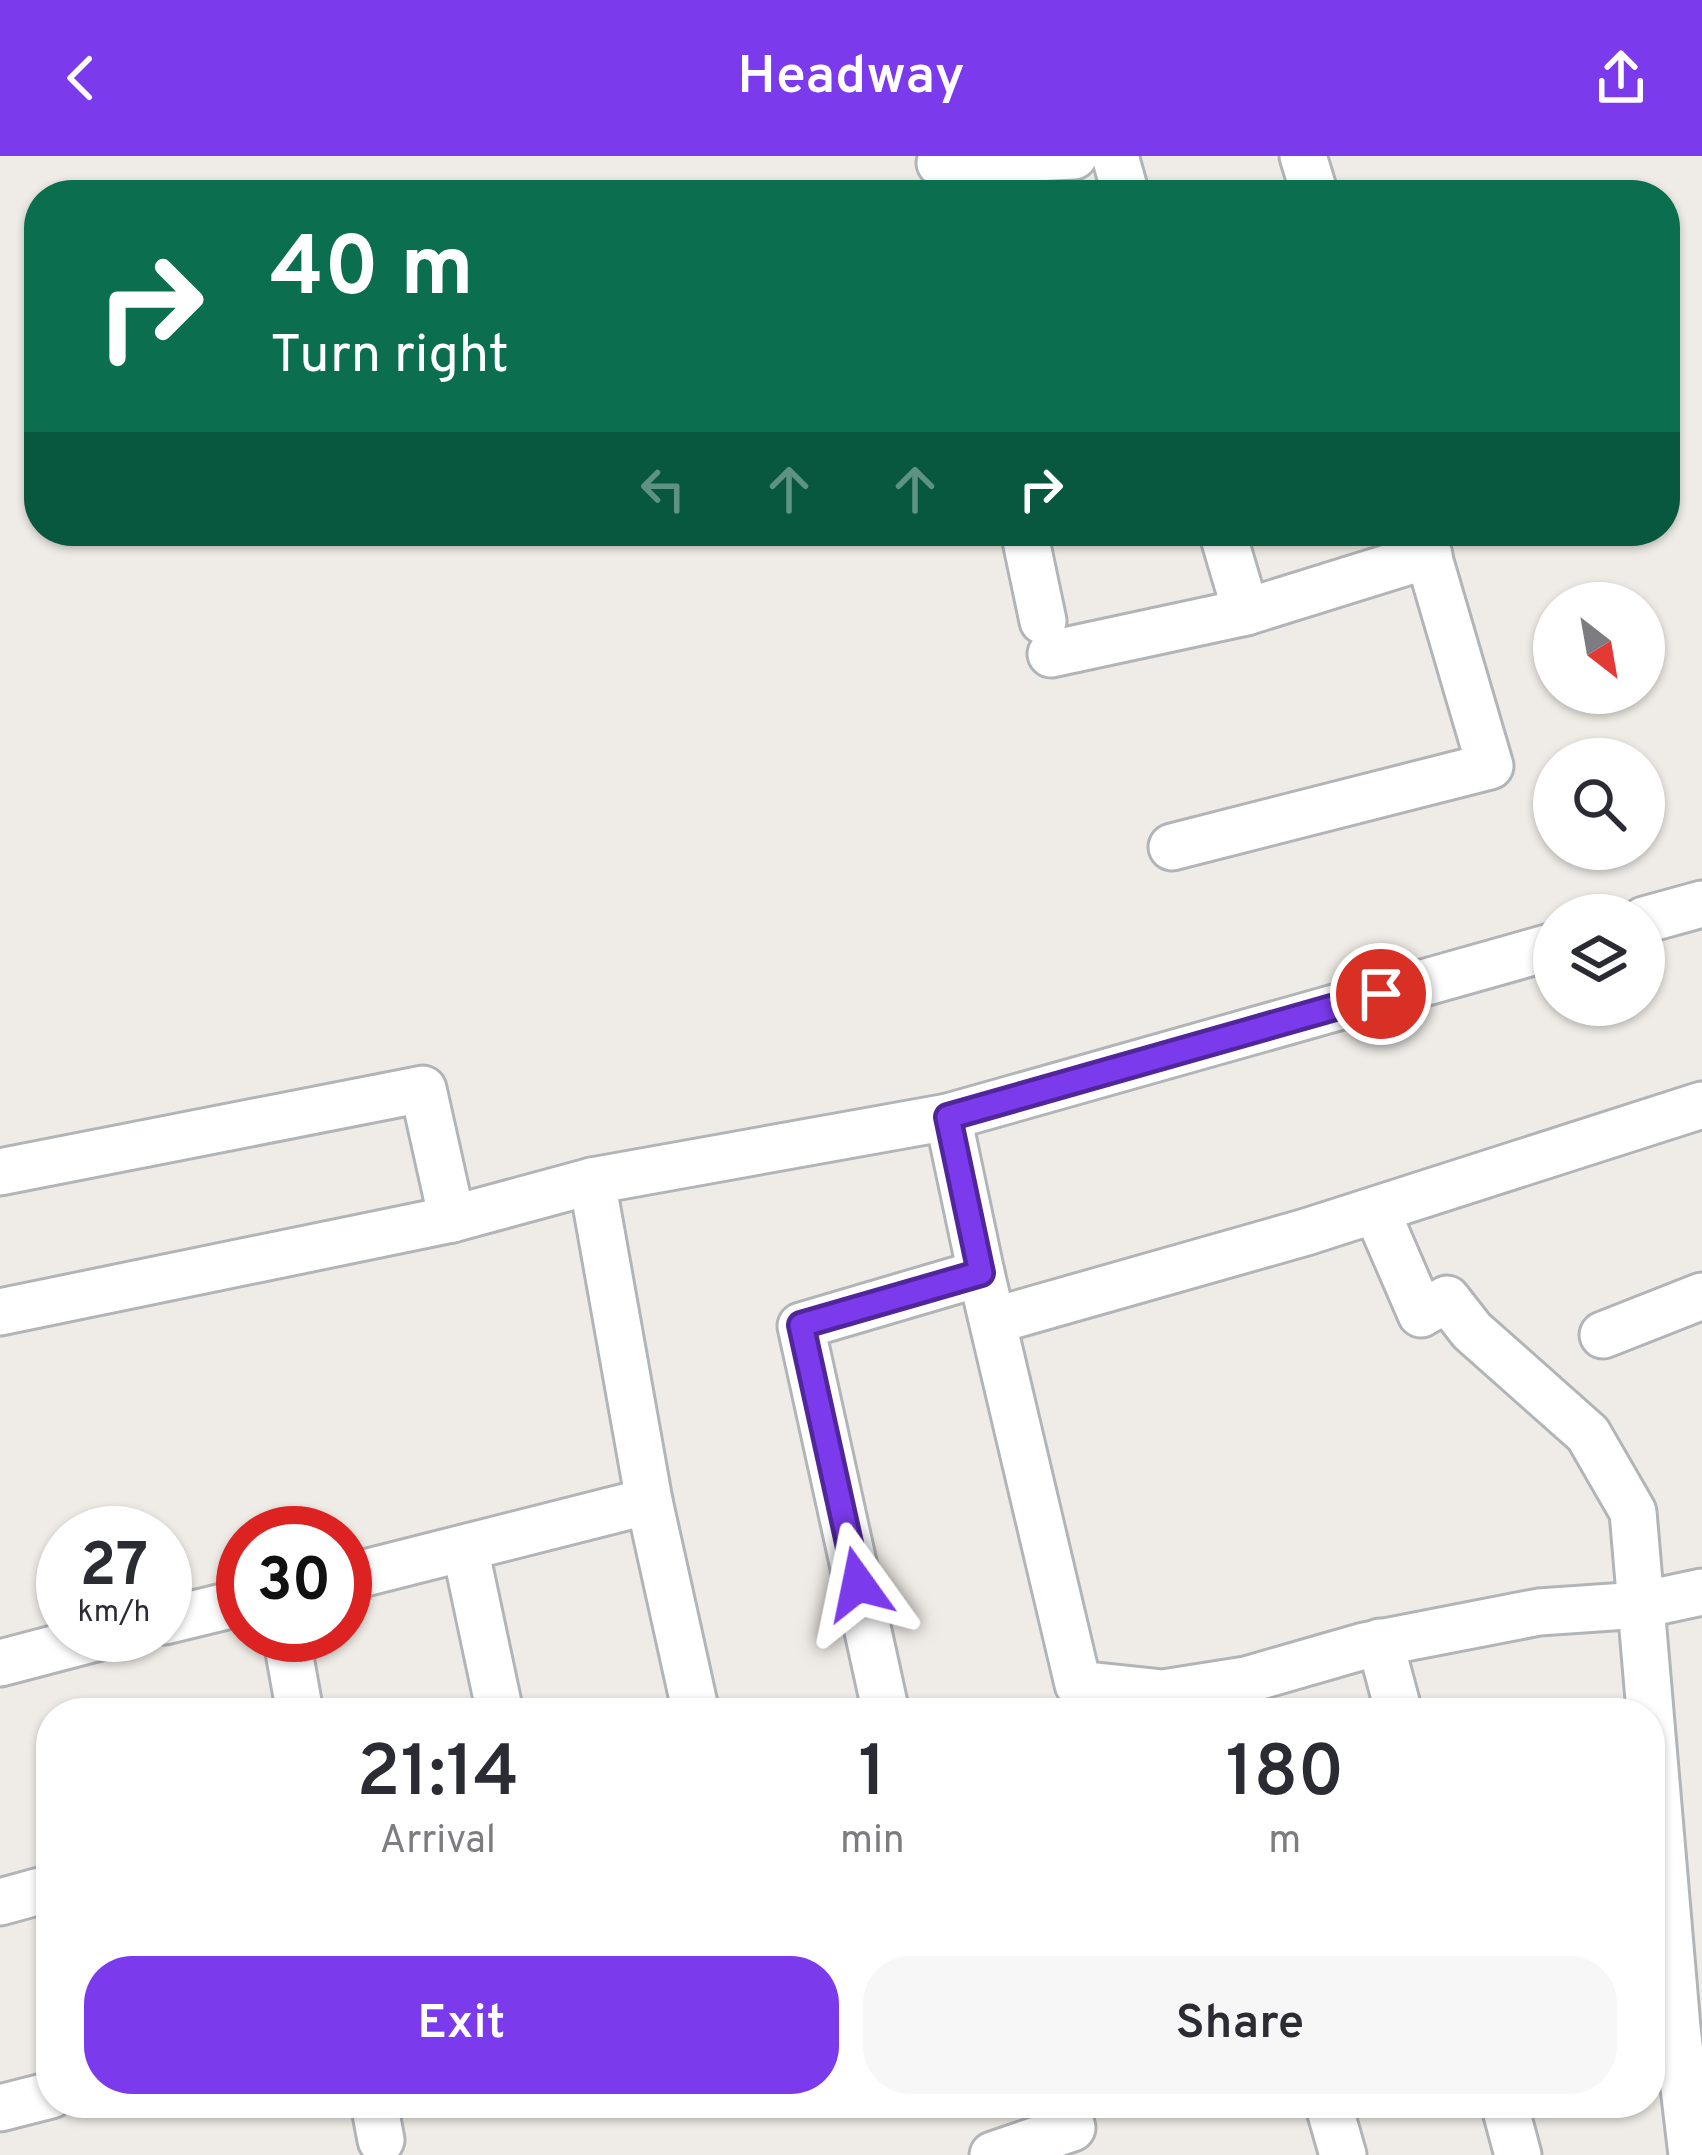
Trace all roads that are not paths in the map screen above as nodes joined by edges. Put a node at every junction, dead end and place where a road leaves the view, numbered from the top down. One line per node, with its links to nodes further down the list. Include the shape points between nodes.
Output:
1 (1074, 156): 2 (street)
2 (942, 171)
3 (1027, 546): 7 (street, via 1047,637)
4 (1226, 546): 7 (street)
5 (1417, 546): 7 (street)
6 (1426, 546): 8 (street, via 1490,766)
7 (1246, 612)
8 (1172, 847)
9 (1702, 904): 10 (street)
10 (1665, 914)
11 (1533, 952): 13 (street)
12 (1702, 1105): 16 (street)
13 (948, 1117): 15 (street); 18 (street)
14 (0, 1172): 17 (street, via 423,1089)
15 (592, 1181): 17 (street); 23 (street)
16 (1376, 1210): 21 (street); 27 (street, via 1421,1314 1447,1299 1588,1434 1633,1512)
17 (452, 1219): 20 (street)
18 (981, 1273): 21 (street); 35 (street, via 801,1325)
19 (1702, 1296): 22 (street)
20 (0, 1312)
21 (993, 1321): 36 (street, via 1078,1684)
22 (1603, 1335)
23 (649, 1501): 24 (street); 34 (street)
24 (465, 1548): 25 (street); 33 (street)
25 (372, 1571)
26 (1702, 1592): 27 (street)
27 (1641, 1605): 28 (street, via 1539,1612); 39 (street)
28 (1380, 1642): 37 (street, via 1246,1681); 38 (street)
29 (36, 1654): 31 (street)
30 (291, 1662): 32 (street)
31 (0, 1663)
32 (297, 1698)
33 (497, 1698)
34 (693, 1698)
35 (883, 1698)
36 (1210, 1698)
37 (1221, 1698)
38 (1395, 1698)
39 (1650, 1698)
40 (1665, 1850): 43 (street)
41 (36, 1892): 42 (street)
42 (0, 1902)
43 (1673, 1931): 52 (street)
44 (36, 2099): 45 (street)
45 (0, 2108)
46 (1070, 2118): 49 (street, via 1072,2128)
47 (1332, 2118): 50 (street)
48 (1508, 2118): 51 (street)
49 (993, 2155)
50 (1342, 2155)
51 (1518, 2155)
52 (1692, 2155)

